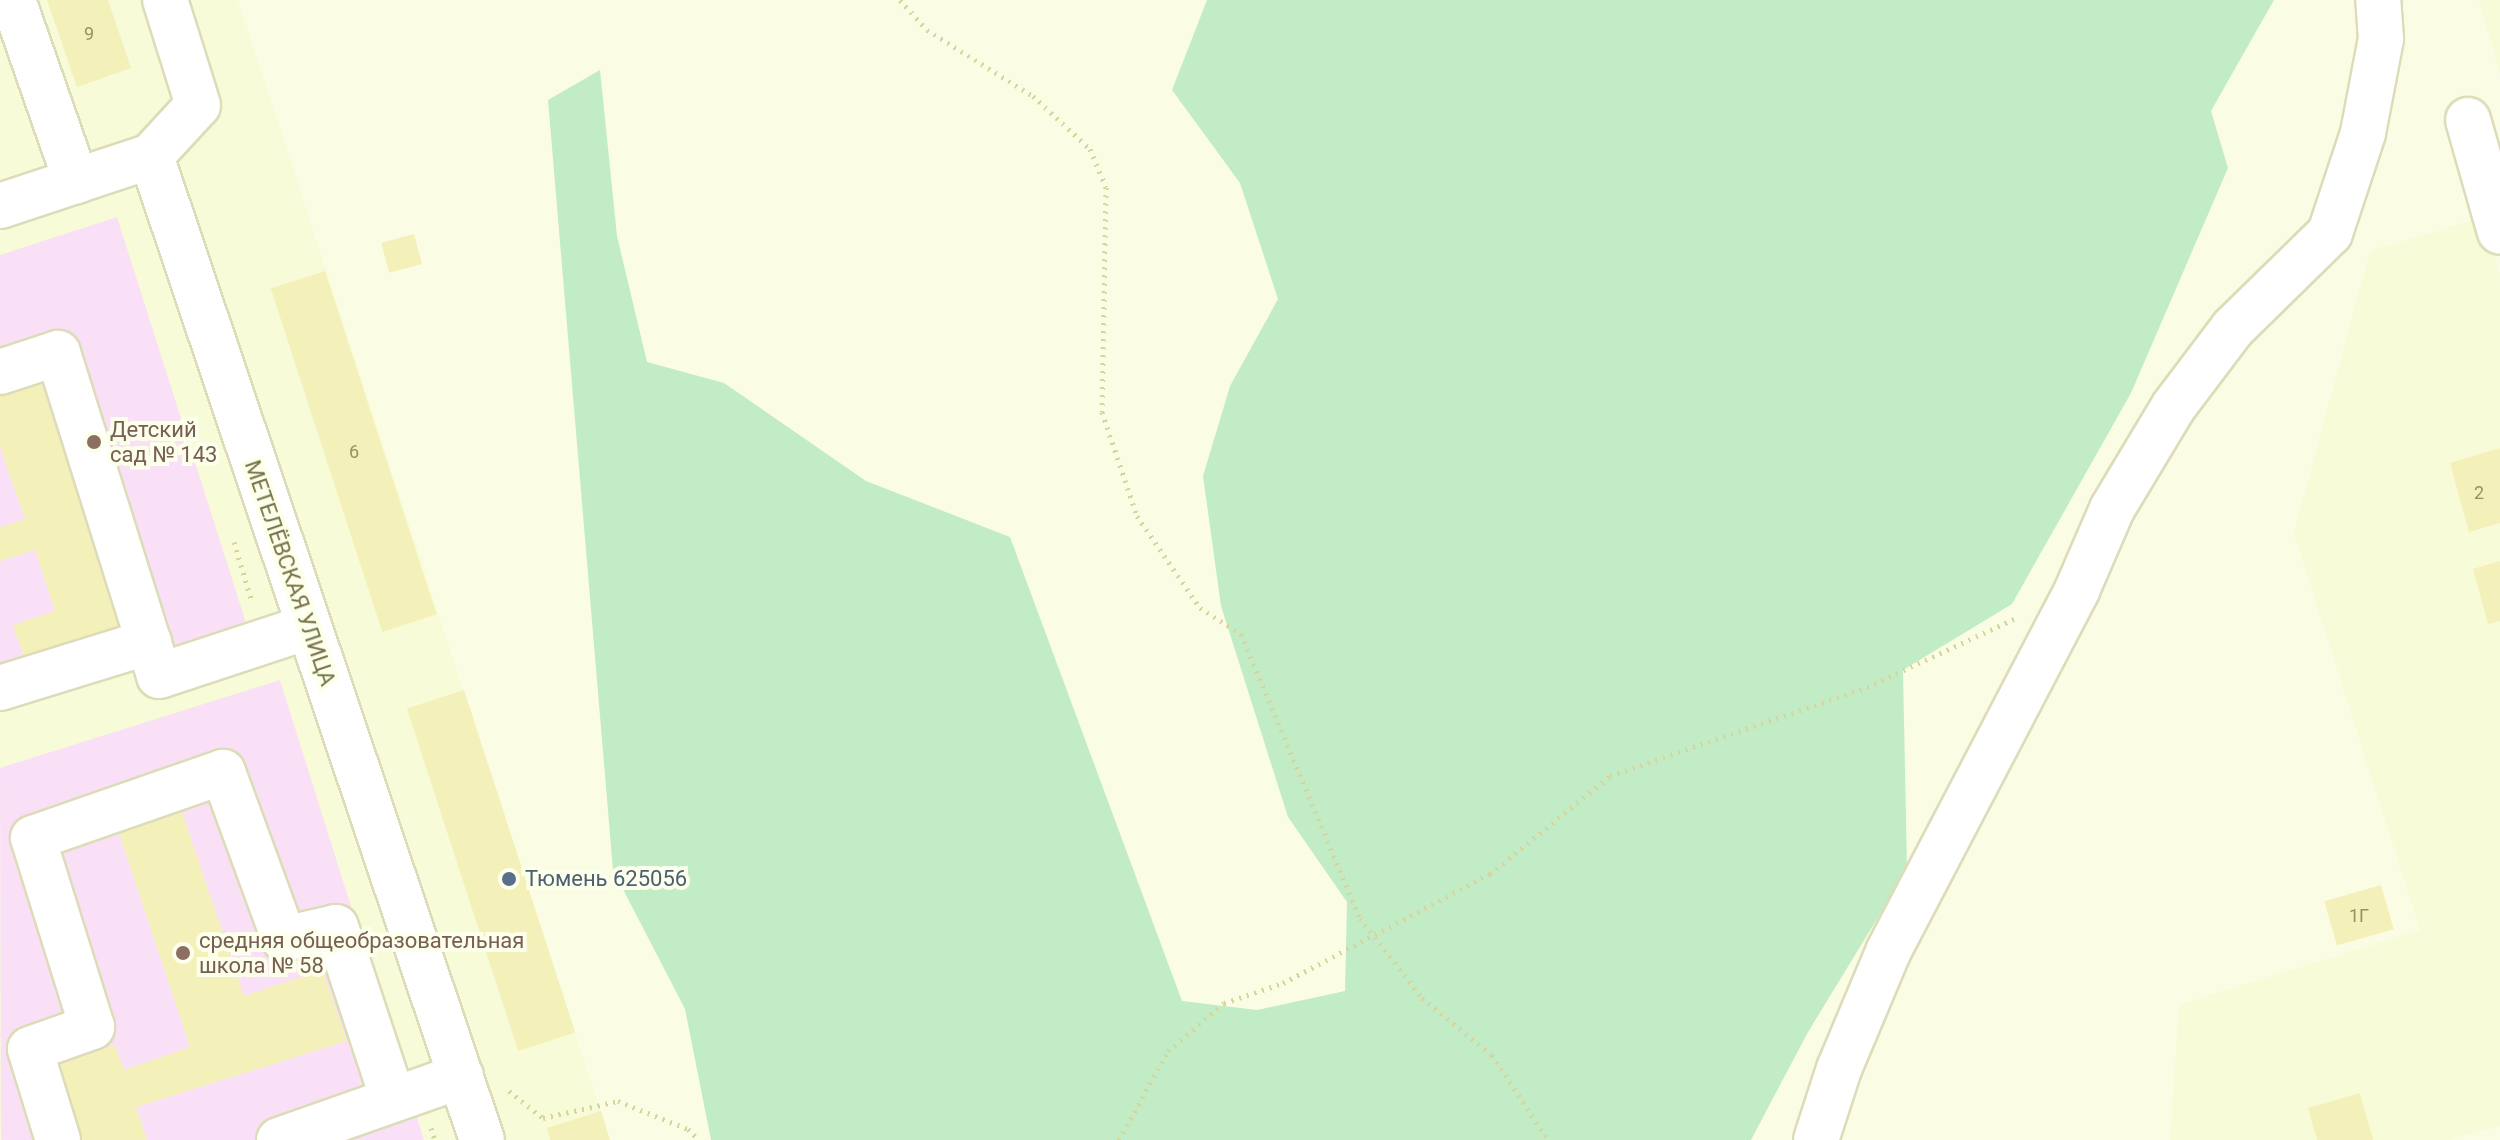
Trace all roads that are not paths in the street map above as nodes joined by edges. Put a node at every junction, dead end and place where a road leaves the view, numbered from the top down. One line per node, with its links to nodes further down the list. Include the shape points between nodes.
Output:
1 (13, 0): 6 (street)
2 (165, 0): 5 (street, via 198,105)
3 (2378, 0): 18 (street, via 2381,39 2363,133 2330,233 2233,328 2174,406 2112,509 2077,590 1889,950)
4 (2468, 120): 8 (street)
5 (151, 156): 6 (street); 10 (street, МЕТЕЛЁВСКАЯ УЛИЦА)
6 (76, 181): 7 (street)
7 (0, 206)
8 (2500, 232)
9 (0, 372): 11 (street, via 58,353)
10 (308, 627): 11 (street, via 159,676); 13 (street, МЕТЕЛЁВСКАЯ УЛИЦА)
11 (149, 642): 12 (street)
12 (0, 688)
13 (480, 1079): 14 (street); 17 (street, МЕТЕЛЁВСКАЯ УЛИЦА)
14 (393, 1099): 15 (street, via 336,927 284,939 223,772 33,838 92,1027 30,1049); 16 (street)
15 (58, 1140)
16 (279, 1140)
17 (482, 1140)
18 (1816, 1140)

